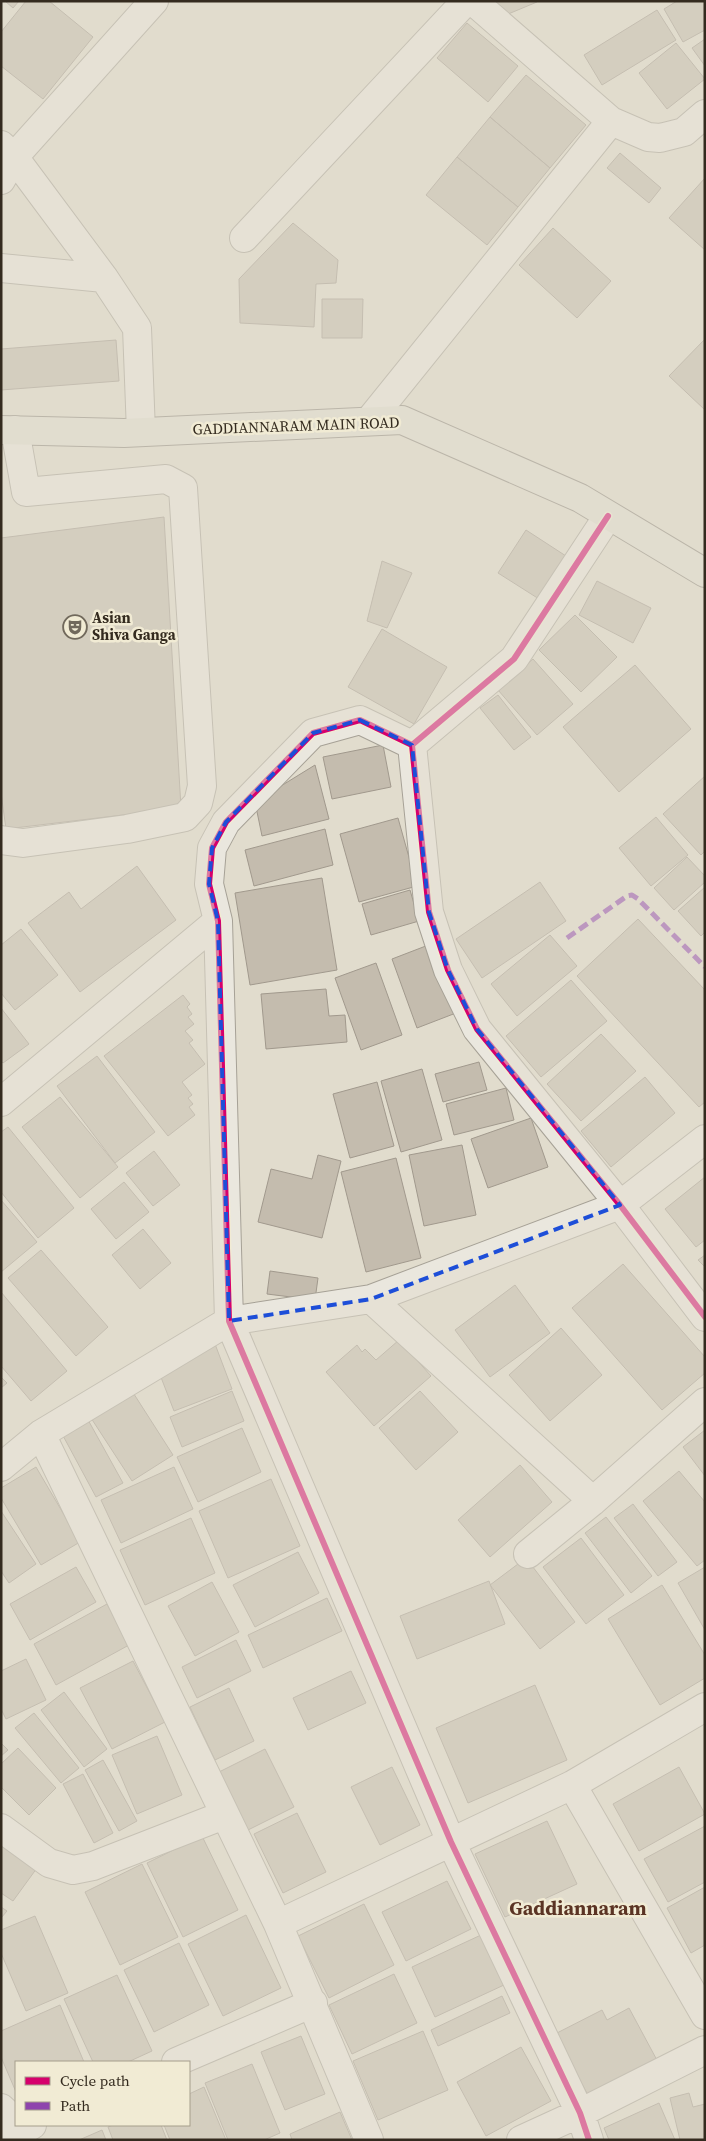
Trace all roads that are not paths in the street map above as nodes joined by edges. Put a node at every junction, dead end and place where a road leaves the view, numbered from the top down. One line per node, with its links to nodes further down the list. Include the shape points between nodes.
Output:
1 (154, 1): 6 (street)
2 (466, 1): 7 (street)
3 (472, 1): 5 (street)
4 (705, 114): 5 (street, via 684,132 660,138 648,137)
5 (612, 121): 10 (street)
6 (6, 161): 9 (street)
7 (244, 238)
8 (1, 268): 9 (street)
9 (104, 278): 12 (street, via 136,328)
10 (369, 421): 12 (main road, GADDIANNARAM MAIN ROAD); 13 (main road, GADDIANNARAM MAIN ROAD, via 402,420 580,498)
11 (8, 430): 12 (main road, GADDIANNARAM MAIN ROAD); 16 (street, via 26,492 166,479 183,488 202,786 198,802 185,817 23,843)
12 (141, 432)
13 (608, 516): 14 (main road, GADDIANNARAM MAIN ROAD); 15 (street, via 514,659)
14 (705, 573)
15 (412, 746): 17 (street, via 360,720 312,733 226,822 212,848 209,884); 20 (street, via 429,912 448,970 477,1029)
16 (1, 840)
17 (218, 921): 18 (street); 23 (street)
18 (1, 1102)
19 (705, 1139): 20 (street)
20 (620, 1206): 21 (street); 22 (street)
21 (371, 1299): 23 (street); 27 (street)
22 (705, 1317)
23 (229, 1321): 25 (street); 33 (street)
24 (705, 1402): 27 (street)
25 (41, 1434): 26 (street); 31 (street)
26 (1, 1467)
27 (593, 1501): 28 (street)
28 (528, 1554)
29 (705, 1708): 30 (street)
30 (572, 1785): 33 (street); 36 (street)
31 (224, 1815): 32 (street, via 93,1866 73,1870 50,1864); 34 (street)
32 (1, 1828)
33 (451, 1842): 34 (street); 40 (street)
34 (278, 1924): 35 (street)
35 (313, 2003): 38 (street); 42 (street)
36 (705, 2015)
37 (705, 2050): 40 (street)
38 (178, 2061)
39 (1, 2108): 41 (street)
40 (580, 2113): 43 (street); 44 (street)
41 (15, 2123)
42 (370, 2140)
43 (521, 2140)
44 (588, 2140)

